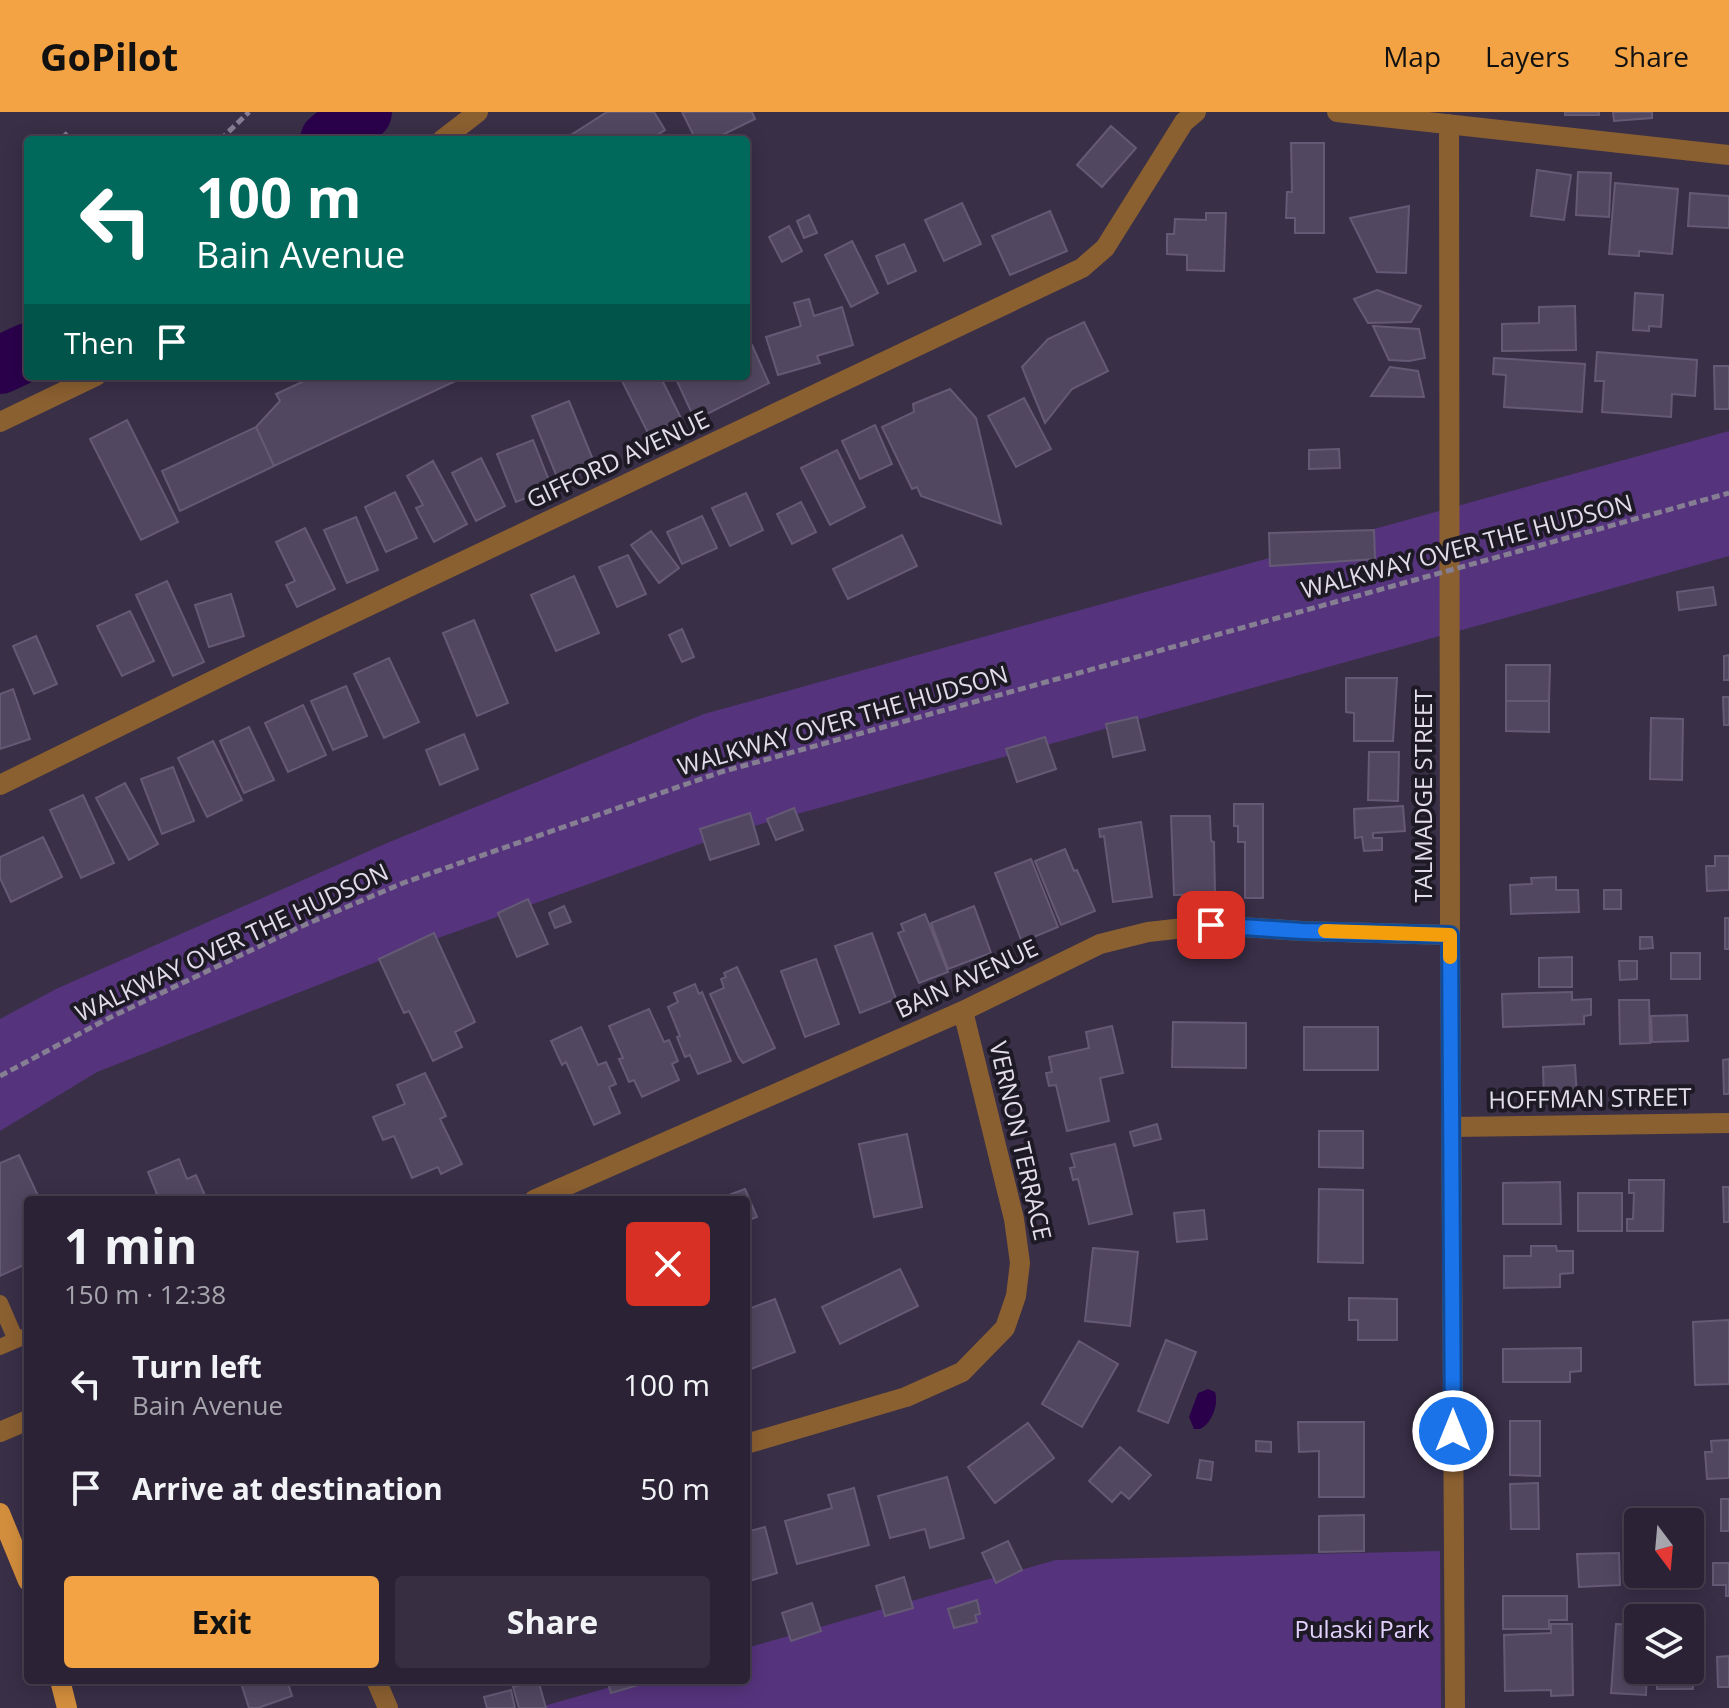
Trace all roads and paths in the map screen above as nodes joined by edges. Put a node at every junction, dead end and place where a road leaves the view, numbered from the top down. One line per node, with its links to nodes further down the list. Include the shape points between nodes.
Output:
1 (249, 112): 8 (path)
2 (478, 112): 9 (street)
3 (1196, 112): 14 (street, GIFFORD AVENUE, via 1184,122 1105,248 1082,268)
4 (1337, 112): 5 (street)
5 (1449, 124): 10 (street); 15 (street, TALMADGE STREET)
6 (64, 133): 7 (path)
7 (67, 136)
8 (224, 136)
9 (447, 136)
10 (1729, 155)
11 (88, 380): 12 (street)
12 (0, 422)
13 (1729, 493): 17 (path, WALKWAY OVER THE HUDSON, bridge, via 721,772 331,913 190,977)
14 (0, 785)
15 (1450, 935): 16 (street, BAIN AVENUE, via 1211,925 1148,932 1100,944); 19 (street, TALMADGE STREET)
16 (963, 1011): 20 (street, BAIN AVENUE); 26 (street, VERNON TERRACE, via 1020,1263 1005,1328 962,1372 906,1397)
17 (0, 1076)
18 (1729, 1123): 19 (street, HOFFMAN STREET)
19 (1451, 1127): 33 (street, TALMADGE STREET)
20 (543, 1196)
21 (0, 1303): 22 (lane)
22 (22, 1337): 23 (lane)
23 (0, 1347)
24 (24, 1422): 25 (street)
25 (0, 1432)
26 (750, 1443)
27 (0, 1513): 28 (main road)
28 (24, 1571)
29 (61, 1684): 31 (main road)
30 (378, 1684): 32 (street)
31 (67, 1708)
32 (388, 1708)
33 (1455, 1708)

